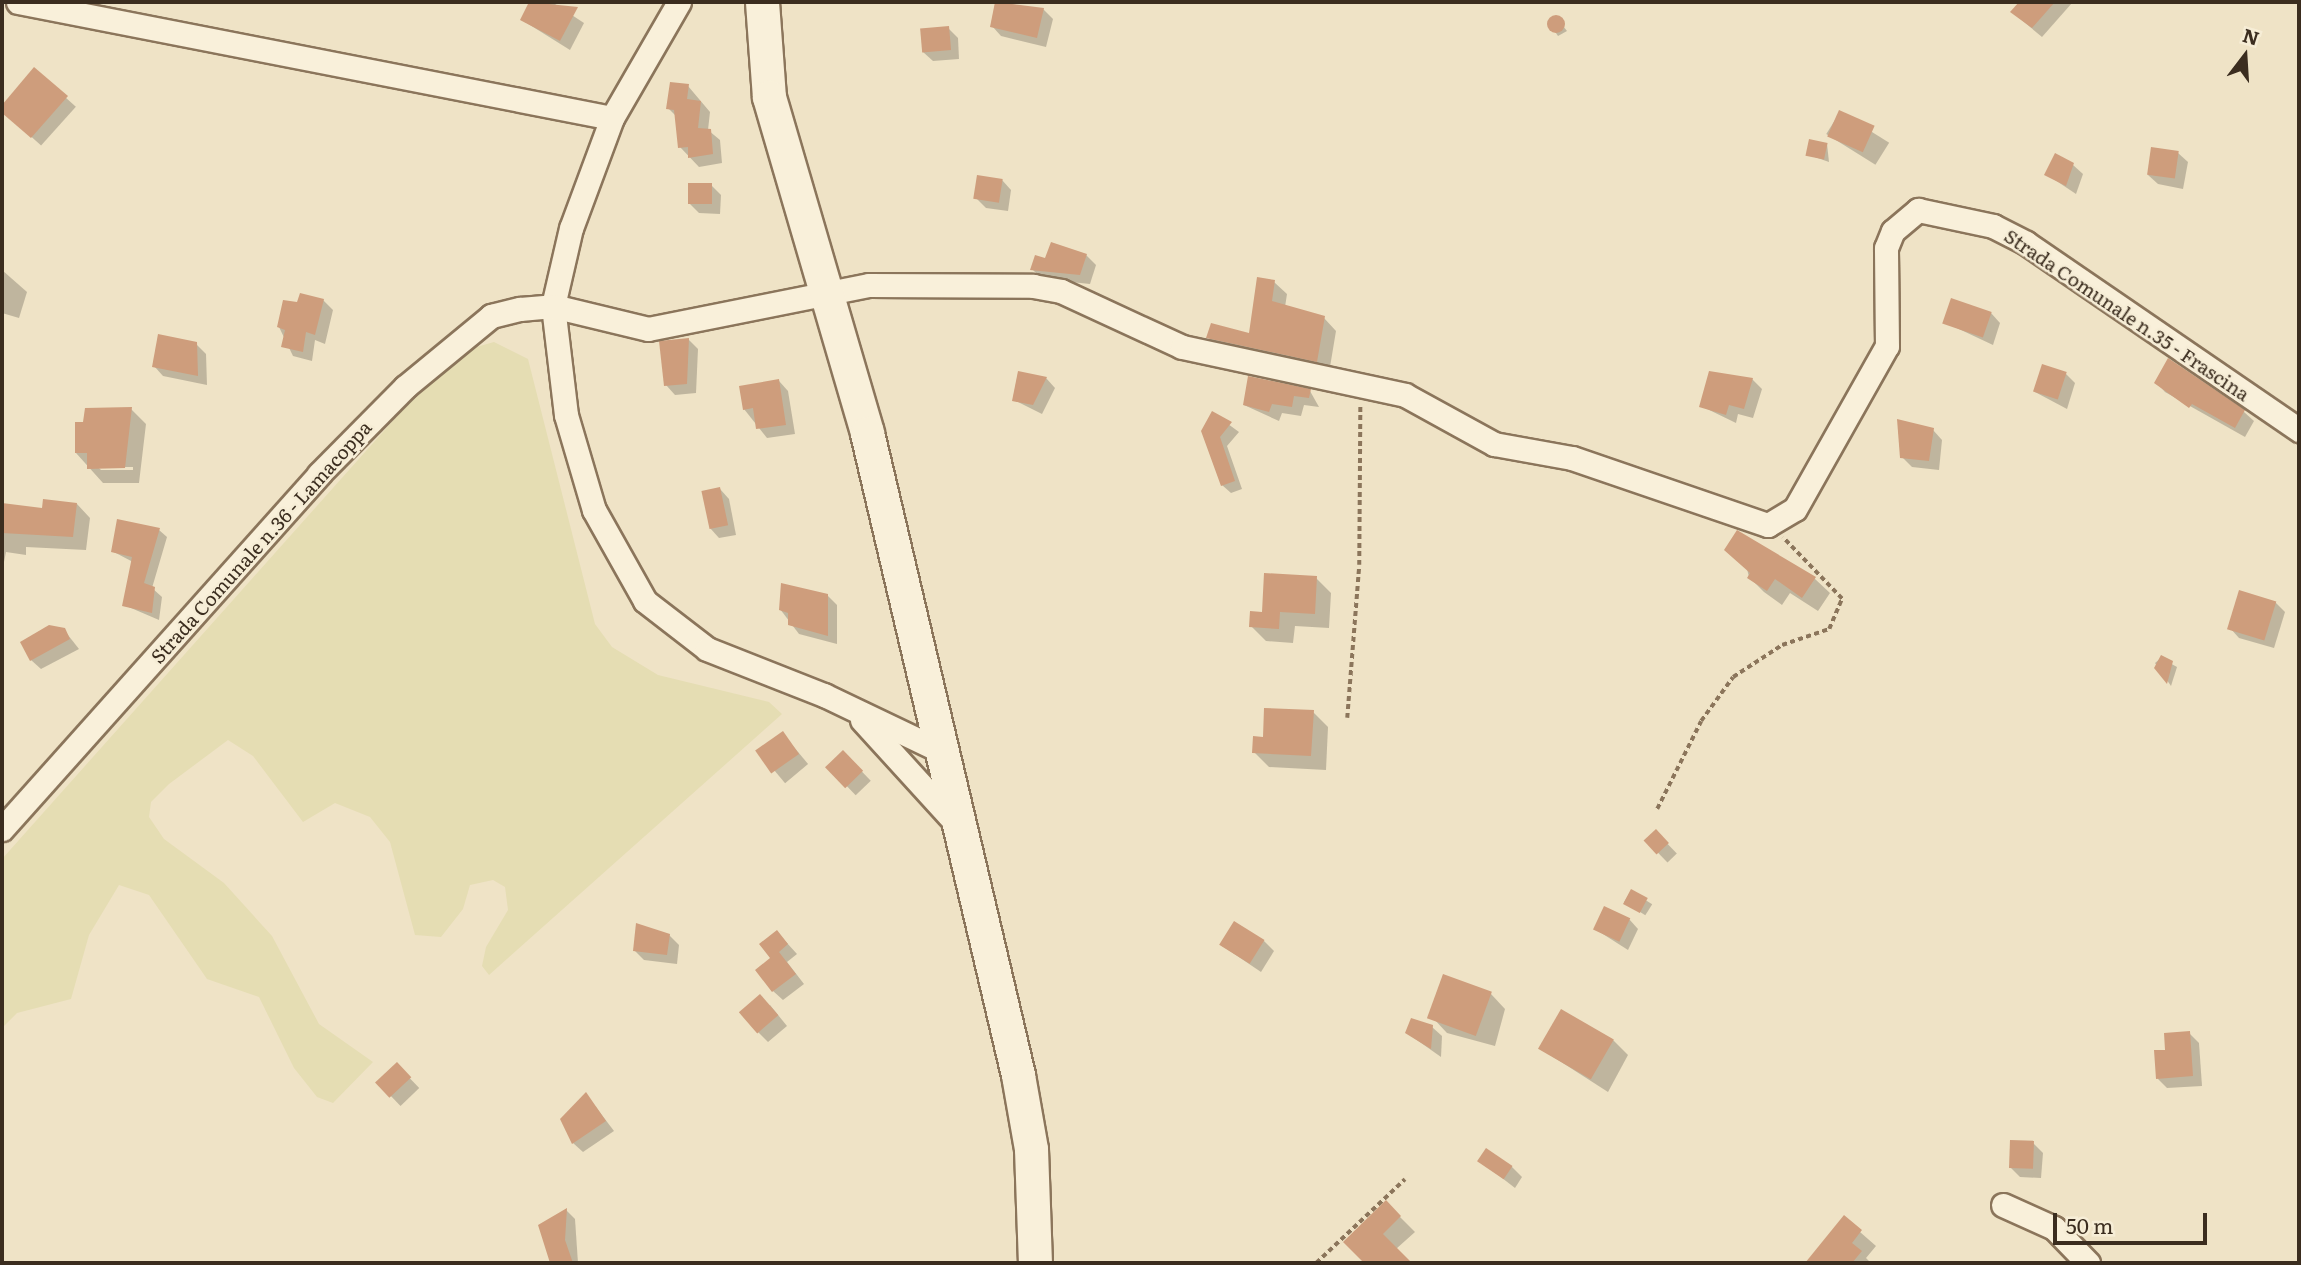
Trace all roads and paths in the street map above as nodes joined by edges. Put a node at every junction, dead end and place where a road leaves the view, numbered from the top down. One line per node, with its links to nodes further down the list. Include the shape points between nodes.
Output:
1 (18, 2): 4 (street)
2 (679, 2): 4 (street)
3 (762, 2): 5 (main road, via 769,97)
4 (612, 118): 6 (street, via 571,228)
5 (824, 291): 6 (street, via 754,312 648,329); 7 (street, via 869,285 1042,288 1182,347); 12 (main road, via 867,433)
6 (553, 306): 10 (street, via 566,415 594,510 645,601 707,649); 15 (street, Strada Comunale n.36 - Lamacoppa, via 491,316 405,387 319,474)
7 (1360, 387): 9 (street, via 1405,395 1494,444 1572,458); 11 (path, via 1359,565)
8 (2299, 430): 9 (street, Strada Comunale n.35 - Frascina, via 2026,243 1993,226 1918,210 1893,231 1886,248 1887,346 1795,509)
9 (1768, 525): 13 (path, via 1842,599 1829,629 1782,645 1734,677 1701,721)
10 (824, 695): 12 (street); 14 (street, via 870,725)
11 (1347, 718)
12 (941, 751): 14 (main road)
13 (1657, 809)
14 (958, 826): 18 (main road, via 1029,1137)
15 (2, 829)
16 (1405, 1179): 19 (path)
17 (2003, 1205): 20 (street, via 2054,1228)
18 (1035, 1263)
19 (1316, 1263)
20 (2088, 1263)

